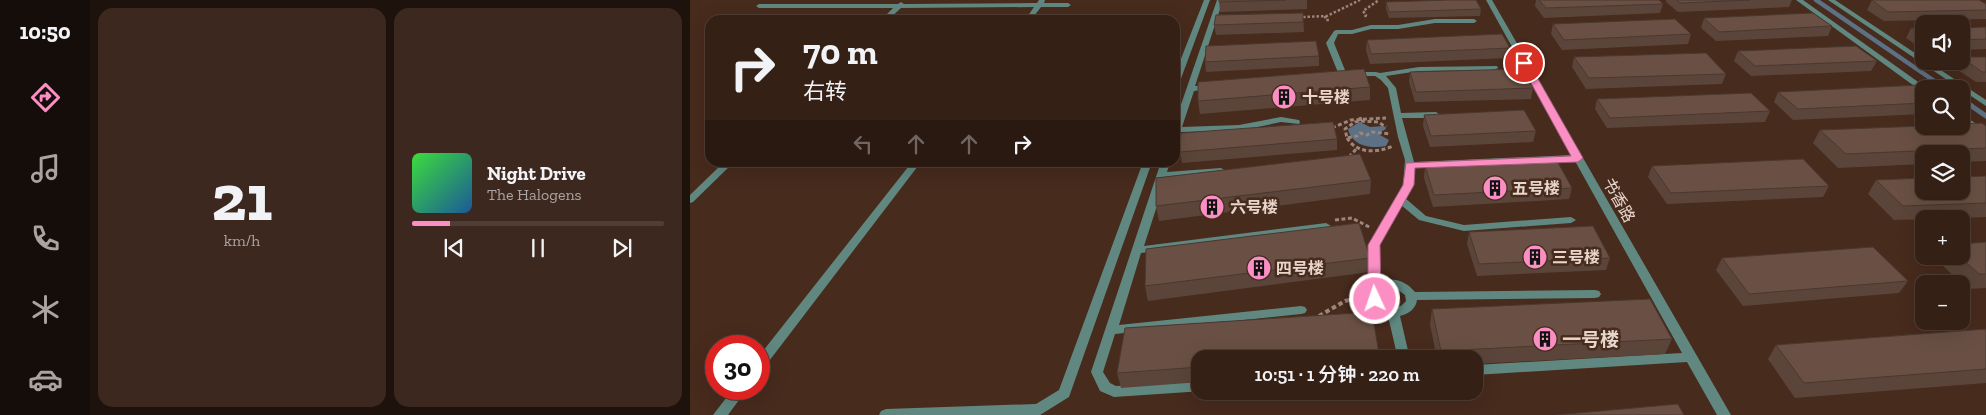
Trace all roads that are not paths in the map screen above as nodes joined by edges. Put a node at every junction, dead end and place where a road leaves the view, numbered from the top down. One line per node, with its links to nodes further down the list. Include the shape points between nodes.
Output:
1 (1207, 0): 18 (street)
2 (1220, 0): 12 (street)
3 (1489, 0): 33 (street, 书香路)
4 (1800, 0): 20 (street)
5 (1831, 0): 23 (street)
6 (1042, 2): 7 (street); 8 (street); 11 (street)
7 (902, 3): 9 (street); 10 (street)
8 (1068, 5)
9 (759, 6)
10 (889, 15)
11 (1032, 15)
12 (1214, 19): 13 (street); 15 (street)
13 (1224, 19)
14 (1474, 21): 19 (street, via 1434,21 1336,32 1330,43 1338,76 1370,73)
15 (1205, 47): 16 (street); 22 (street)
16 (1214, 47)
17 (1494, 68): 19 (street, via 1388,71)
18 (1180, 71)
19 (1379, 76): 25 (street, via 1392,88)
20 (1915, 83)
21 (1219, 86): 22 (street)
22 (1190, 89): 26 (street)
23 (1986, 104)
24 (1444, 114): 25 (street)
25 (1397, 116): 34 (street)
26 (1180, 120)
27 (1268, 121): 28 (street, via 1287,119); 30 (street, via 1241,128); 31 (street, via 1265,127)
28 (1296, 122)
29 (1970, 122): 32 (street)
30 (1180, 132)
31 (1271, 132)
32 (1986, 134)
33 (1578, 158): 34 (street); 54 (street, 书香路)
34 (1410, 165): 41 (street, via 1408,185)
35 (725, 167): 42 (street)
36 (912, 167): 53 (street)
37 (1146, 167): 59 (street, via 1064,393 1038,410)
38 (1164, 167): 40 (street)
39 (1230, 170): 40 (street)
40 (1162, 175): 45 (street)
41 (1400, 199): 43 (street, via 1423,218 1464,228); 46 (street, via 1374,245)
42 (690, 200)
43 (1571, 220)
44 (1326, 226): 45 (street)
45 (1138, 250): 51 (street)
46 (1374, 293): 48 (street, via 1382,284 1396,283); 50 (street, via 1382,308)
47 (1595, 294): 48 (street)
48 (1412, 296): 50 (street, via 1409,306)
49 (1302, 310): 51 (street)
50 (1393, 313): 52 (street)
51 (1112, 330): 56 (street, via 1098,372 1105,387 1114,392)
52 (1402, 350)
53 (770, 351)
54 (1690, 357): 55 (street); 60 (street, 书香路)
55 (1483, 370)
56 (1191, 388)
57 (732, 400): 58 (street)
58 (720, 415)
59 (886, 415)
60 (1724, 415)

